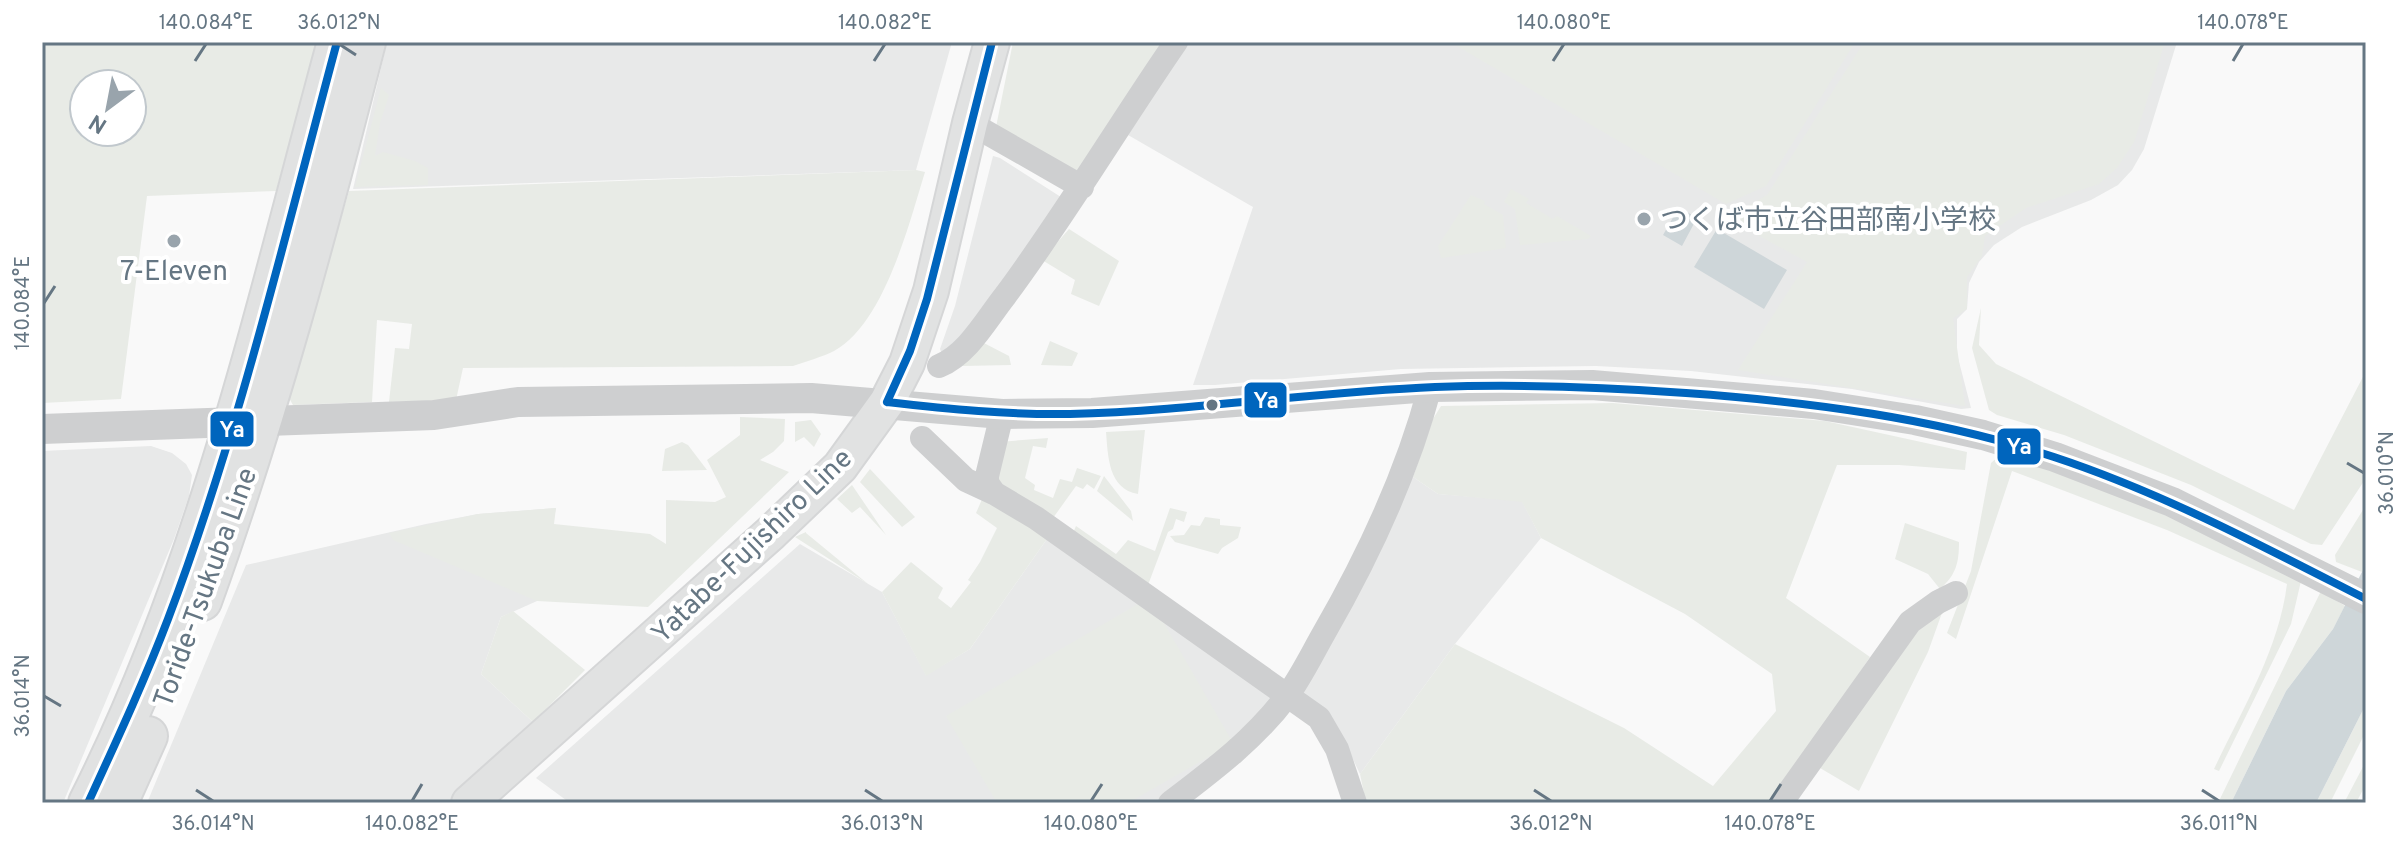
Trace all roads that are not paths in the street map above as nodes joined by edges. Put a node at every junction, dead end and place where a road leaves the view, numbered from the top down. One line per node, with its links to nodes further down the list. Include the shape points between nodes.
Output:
1 (337, 42): 11 (main road, Toride-Tsukuba Line)
2 (366, 42): 11 (main road, Toride-Tsukuba Line, via 302,286)
3 (992, 42): 5 (main road, Yatabe-Fujishiro Line)
4 (1176, 42): 6 (street)
5 (970, 123): 6 (street); 9 (main road, Yatabe-Fujishiro Line, via 931,291 907,363)
6 (1082, 187): 7 (street, via 967,345)
7 (939, 366)
8 (1430, 387): 10 (street, via 1092,413); 16 (street, via 1592,385 1814,404 1983,435 2172,502); 17 (street, via 1417,434 1367,553)
9 (887, 402): 10 (street); 11 (street, via 518,402 434,415); 20 (main road, Yatabe-Fujishiro Line, via 840,467)
10 (1002, 414): 14 (street, via 987,476)
11 (248, 421): 12 (street); 18 (main road, Toride-Tsukuba Line); 19 (main road, Toride-Tsukuba Line, via 238,500 187,640)
12 (42, 429)
13 (922, 438): 14 (street, via 966,480)
14 (994, 493): 17 (street)
15 (1956, 593): 23 (street, via 1910,622)
16 (2366, 599)
17 (1288, 695): 21 (street, via 1252,736); 22 (street, via 1319,718 1337,749)
18 (88, 803)
19 (118, 803)
20 (469, 803)
21 (1170, 803)
22 (1355, 803)
23 (1781, 803)

